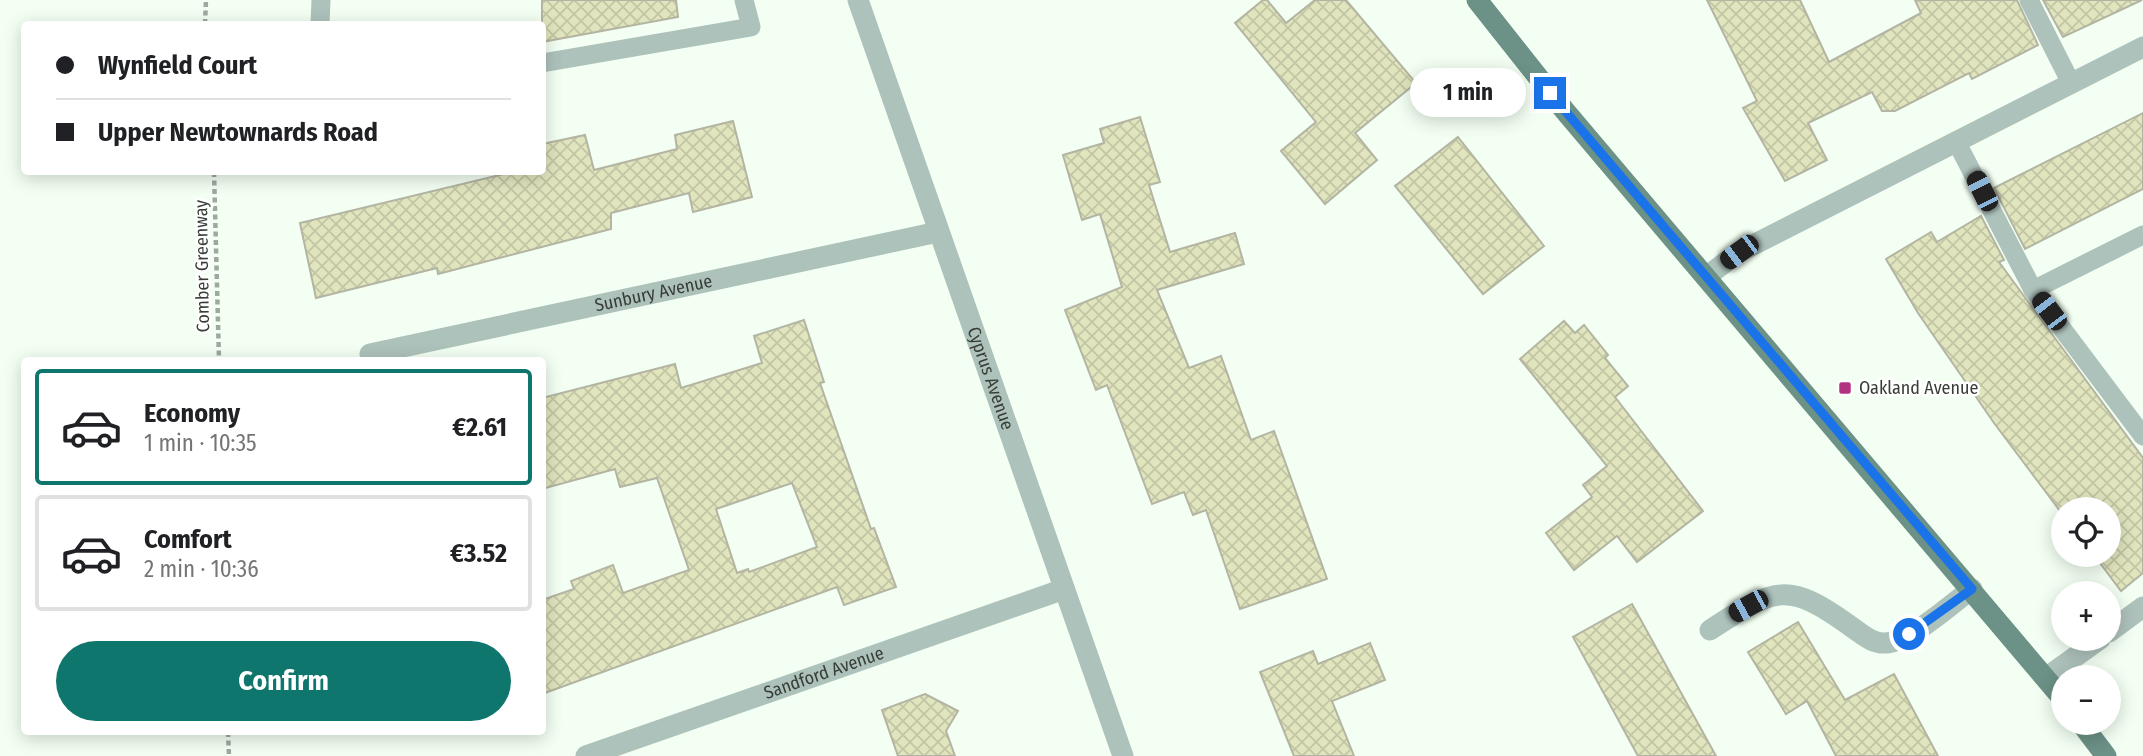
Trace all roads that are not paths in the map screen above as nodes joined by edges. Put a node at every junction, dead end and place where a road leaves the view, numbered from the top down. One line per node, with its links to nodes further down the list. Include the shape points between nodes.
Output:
1 (321, 0): 6 (lane)
2 (744, 0): 8 (lane, via 751,27)
3 (858, 0): 11 (street, Cyprus Avenue)
4 (1476, 0): 13 (main road)
5 (2029, 0): 9 (lane)
6 (320, 21)
7 (2143, 47): 9 (street)
8 (546, 62)
9 (2071, 83): 10 (street)
10 (1956, 141): 13 (street, via 1739,252); 14 (lane)
11 (938, 232): 15 (street, Sunbury Avenue); 17 (street, Cyprus Avenue)
12 (2143, 235): 14 (lane)
13 (1706, 277): 18 (main road)
14 (2033, 290): 16 (lane)
15 (370, 354)
16 (2143, 436)
17 (1064, 589): 26 (street, Sandford Avenue); 27 (street, Cyprus Avenue)
18 (1972, 589): 21 (street, via 1909,634 1887,643 1870,640 1810,598 1781,594 1763,598); 23 (main road)
19 (2143, 607): 20 (street)
20 (2121, 623)
21 (1710, 629)
22 (2083, 651): 23 (street)
23 (2047, 677): 24 (main road)
24 (2051, 682)
25 (2090, 735): 28 (main road)
26 (586, 756)
27 (1123, 756)
28 (2106, 756)

